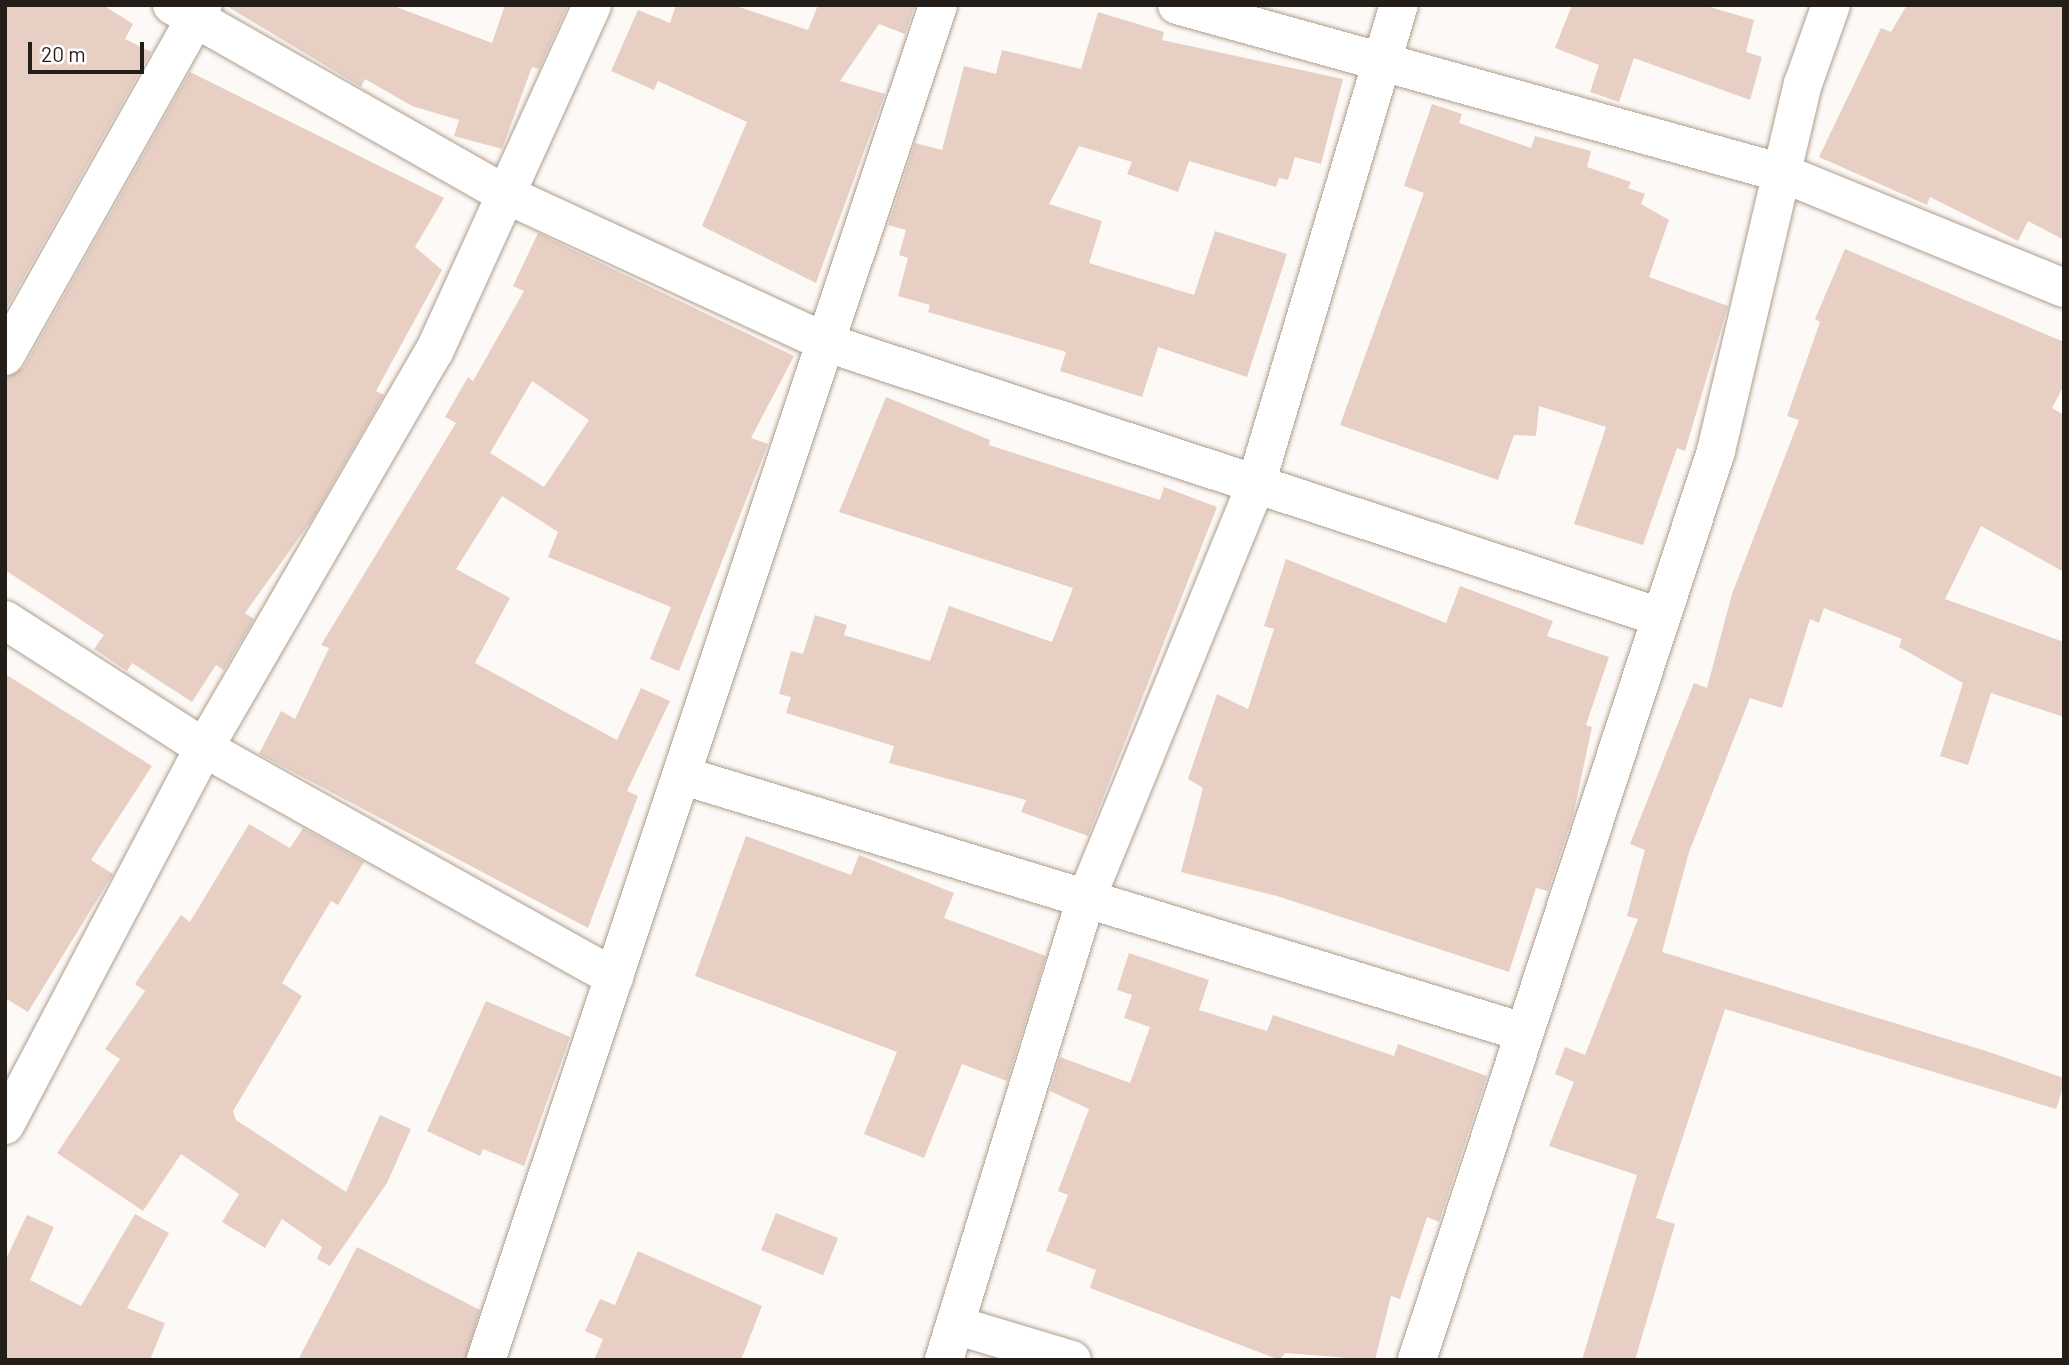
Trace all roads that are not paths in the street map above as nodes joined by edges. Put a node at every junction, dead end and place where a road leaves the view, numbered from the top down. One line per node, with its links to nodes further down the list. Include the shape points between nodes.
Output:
1 (592, 5): 9 (street)
2 (939, 5): 11 (street)
3 (1177, 5): 7 (street)
4 (1399, 5): 7 (street)
5 (1831, 5): 8 (street, via 1803,85)
6 (190, 10): 9 (street); 12 (street)
7 (1383, 62): 8 (street); 13 (street)
8 (1782, 173): 10 (street); 14 (street, via 1716,451)
9 (506, 195): 11 (street); 16 (street, via 434,352)
10 (2064, 288)
11 (827, 343): 13 (street); 17 (street)
12 (5, 356)
13 (1256, 484): 14 (street); 18 (street)
14 (1660, 617): 20 (street)
15 (5, 620): 16 (street)
16 (204, 748): 19 (street); 21 (street)
17 (684, 776): 18 (street); 19 (street)
18 (1086, 899): 20 (street); 22 (street)
19 (614, 977): 23 (street)
20 (1523, 1032): 25 (street)
21 (5, 1125)
22 (950, 1342): 24 (street)
23 (486, 1360)
24 (1072, 1360)
25 (1417, 1360)

